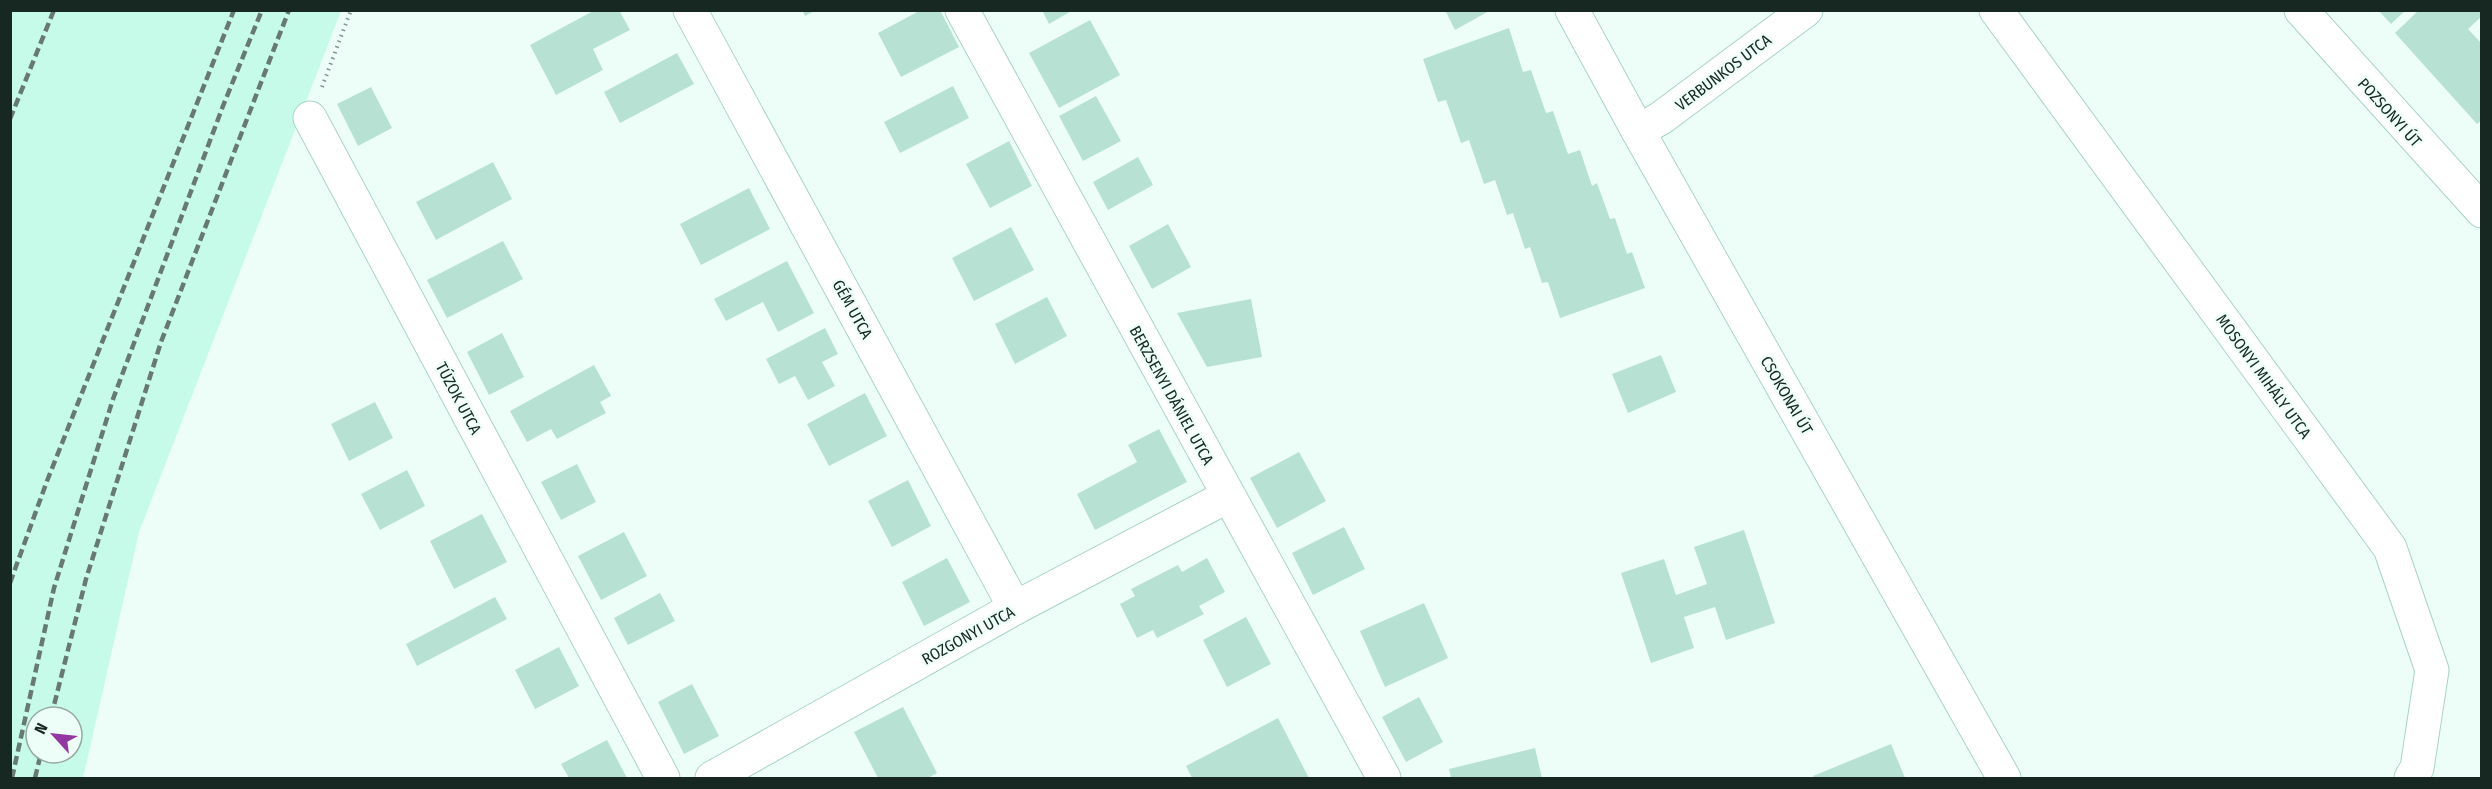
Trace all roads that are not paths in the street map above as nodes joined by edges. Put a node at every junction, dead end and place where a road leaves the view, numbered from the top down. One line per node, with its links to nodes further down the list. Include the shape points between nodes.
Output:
1 (690, 10): 11 (street, GÉM UTCA)
2 (962, 10): 10 (street, BERZSENYI DÁNIEL UTCA)
3 (1572, 10): 8 (street, CSOKONAI ÚT)
4 (1806, 10): 8 (street, VERBUNKOS UTCA)
5 (1996, 10): 16 (street, MOSONYI MIHÁLY UTCA, via 2390,548 2432,670 2417,768)
6 (2301, 10): 9 (street, POZSONYI ÚT)
7 (310, 118): 12 (street, TÚZOK UTCA)
8 (1638, 131): 15 (street, CSOKONAI ÚT)
9 (2481, 211)
10 (1228, 496): 11 (street, ROZGONYI UTCA); 14 (street, BERZSENYI DÁNIEL UTCA)
11 (1015, 608): 13 (street, ROZGONYI UTCA)
12 (663, 778)
13 (712, 778)
14 (1384, 778)
15 (2004, 778)
16 (2411, 778)

